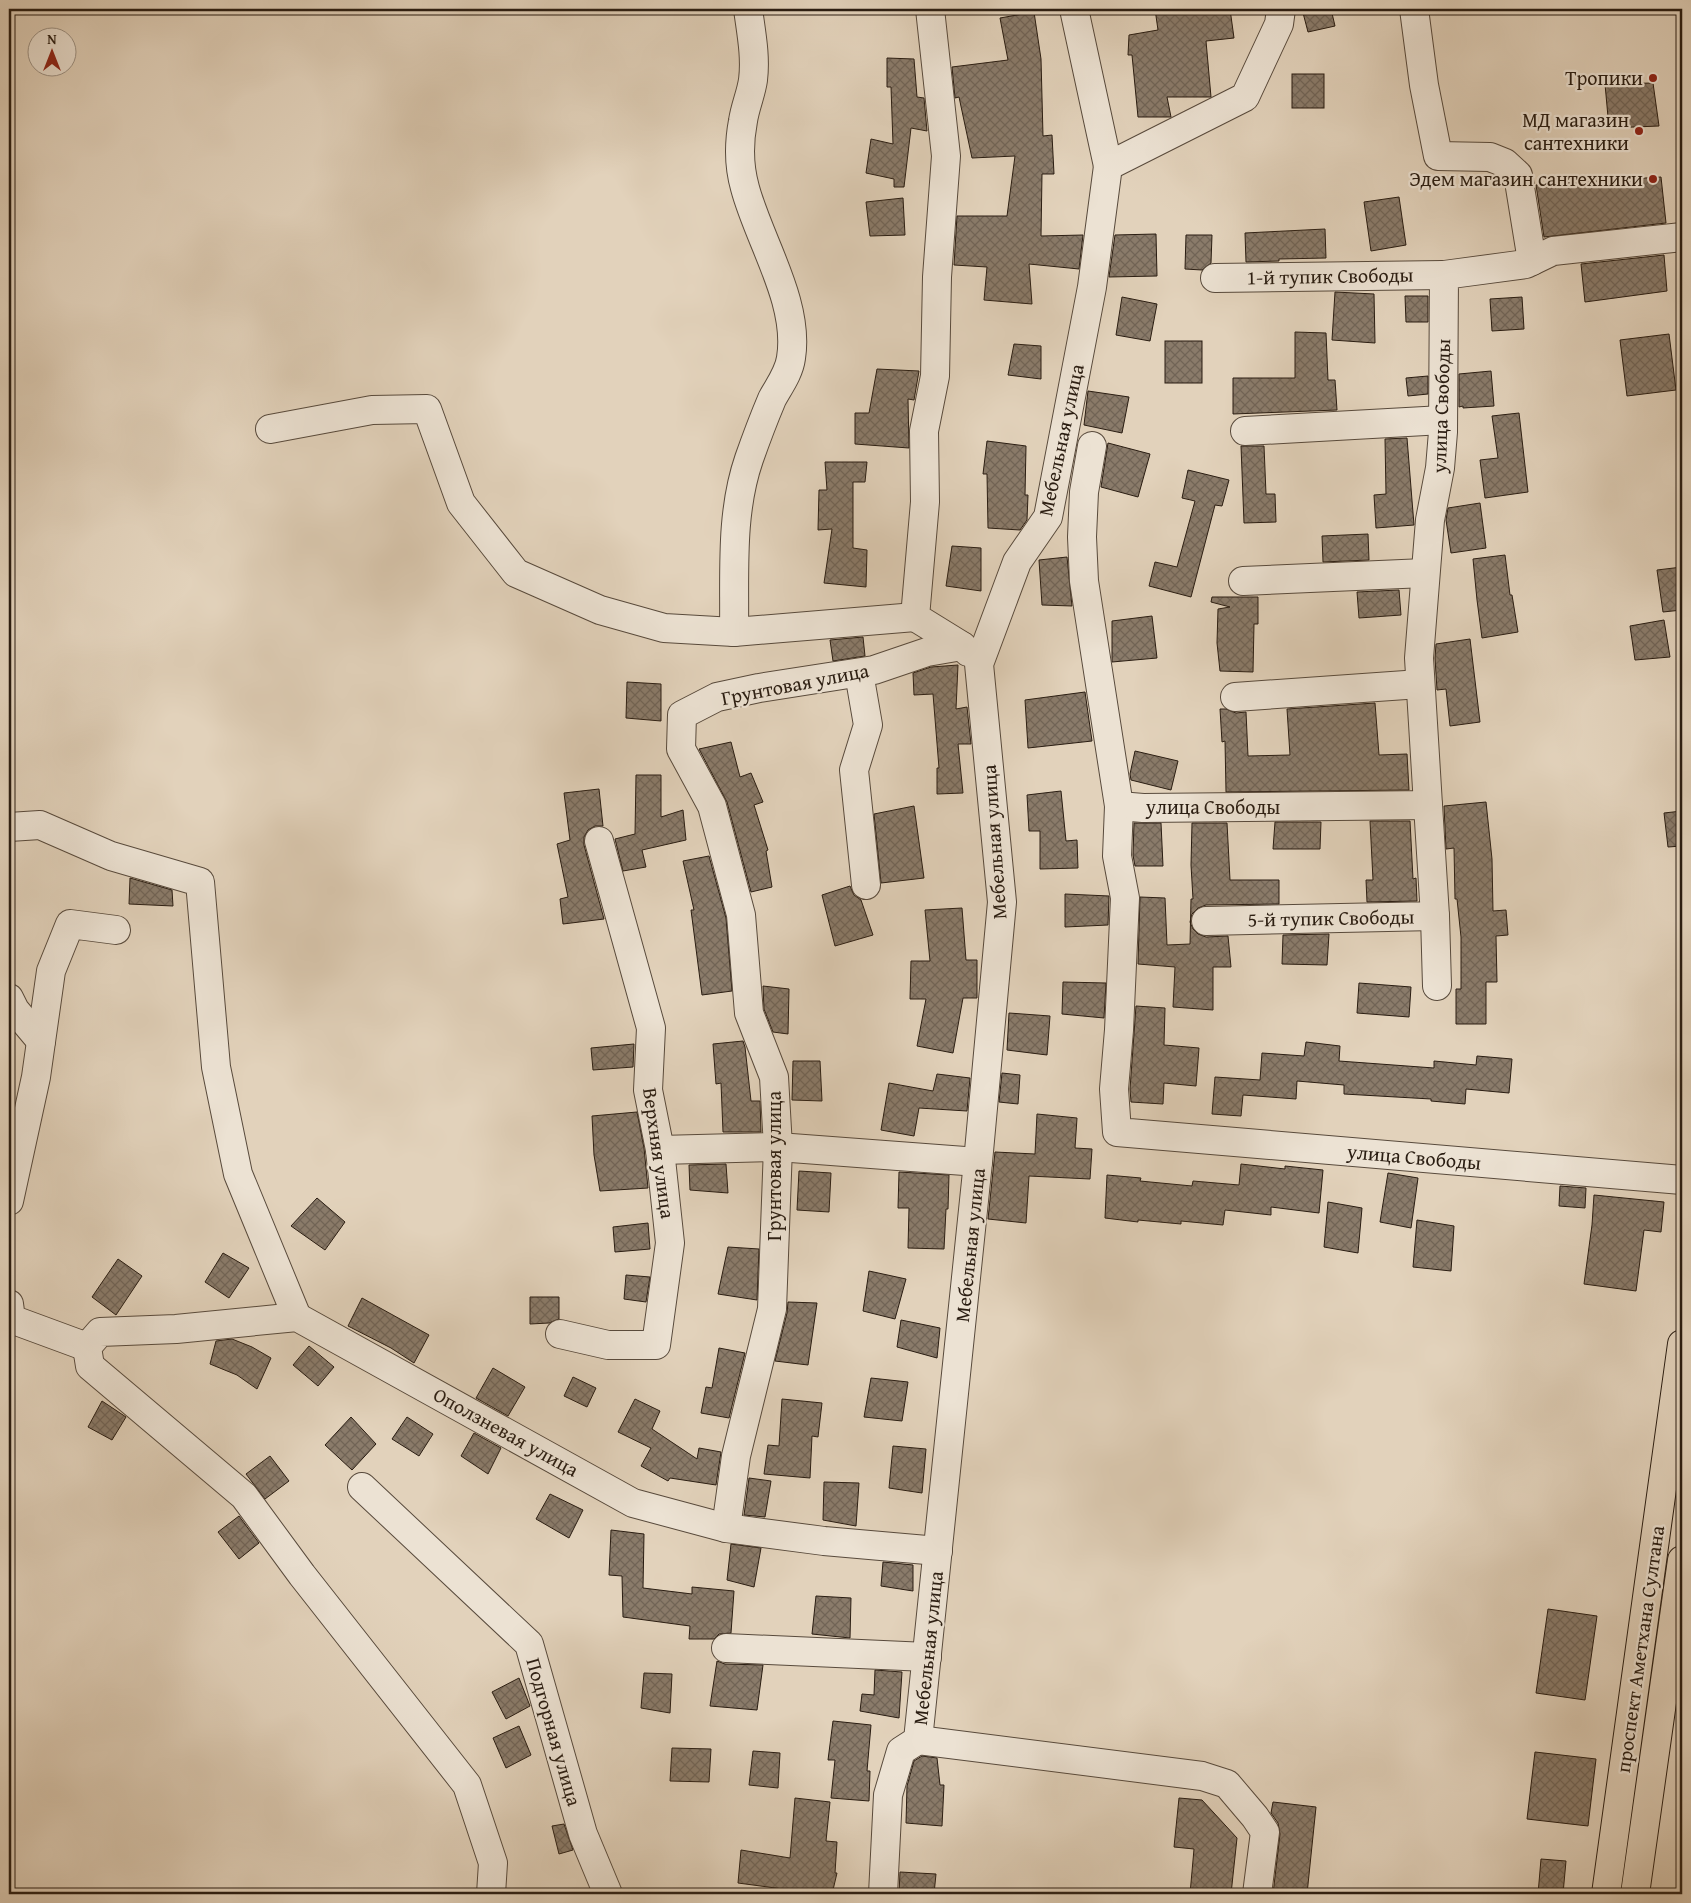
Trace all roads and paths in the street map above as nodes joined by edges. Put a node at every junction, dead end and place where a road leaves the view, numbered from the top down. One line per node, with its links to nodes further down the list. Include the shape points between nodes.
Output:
1 (748, 9): 18 (street, via 754,49 740,156 745,188 781,285 792,327 791,359 740,488 736,523)
2 (930, 9): 17 (street, via 946,156 937,277 935,376 924,432 925,502)
3 (1074, 9): 6 (street, Мебельная улица)
4 (1281, 9): 6 (street, via 1279,24 1245,97)
5 (1414, 9): 8 (street, via 1438,156 1490,157 1505,163 1518,175)
6 (1108, 166): 19 (street, Мебельная улица, via 1092,286 1048,516 1017,562)
7 (1682, 237): 8 (street, via 1553,250)
8 (1532, 261): 9 (street)
9 (1444, 275): 10 (street, 1-й тупик Свободы); 11 (street, улица Свободы)
10 (1215, 278)
11 (1443, 420): 13 (street); 15 (street, улица Свободы, via 1440,468 1430,520)
12 (270, 430): 18 (street, via 372,410 427,409 461,503 516,573 600,610 664,628)
13 (1245, 431)
14 (1092, 446): 24 (street, via 1084,492 1084,582)
15 (1425, 573): 16 (street); 21 (street, улица Свободы)
16 (1243, 582)
17 (915, 617): 18 (street); 19 (street)
18 (734, 632)
19 (970, 655): 20 (street, Грунтовая улица, via 927,652); 36 (street, Мебельная улица, via 1002,902)
20 (859, 673): 27 (street, via 868,725 854,770); 34 (street, Грунтовая улица, via 717,697 682,715 681,749 712,806 741,915 749,1013 774,1077)
21 (1420, 684): 22 (street); 23 (street, улица Свободы)
22 (1235, 698)
23 (1428, 805): 24 (street, улица Свободы); 28 (street, 5-й тупик Свободы)
24 (1119, 806): 37 (street, улица Свободы, via 1117,856 1125,898 1114,1089 1117,1132)
25 (9, 827): 40 (street, via 40,825 111,856 200,882 216,1067 238,1174)
26 (599, 841): 35 (street, Верхняя улица, via 652,1028 648,1090)
27 (866, 885)
28 (1435, 916): 29 (street, 5-й тупик Свободы); 31 (street)
29 (1206, 921)
30 (116, 930): 33 (street, via 70,924 50,971)
31 (1437, 986)
32 (9, 998): 33 (street)
33 (41, 1041): 38 (street)
34 (778, 1147): 35 (street); 36 (street); 45 (street, Грунтовая улица, via 772,1309 736,1456)
35 (660, 1150): 41 (street, Верхняя улица, via 670,1243 656,1345 608,1345)
36 (978, 1162): 46 (street, Мебельная улица)
37 (1682, 1180)
38 (9, 1201)
39 (9, 1304): 43 (street, via 11,1319)
40 (298, 1317): 43 (street, via 176,1329 100,1332); 45 (street, Оползневая улица, via 633,1503)
41 (560, 1334)
42 (1682, 1344): 55 (main road, проспект Аметхана Султана)
43 (87, 1346): 51 (street, via 90,1366 244,1496 467,1785 493,1863)
44 (362, 1487): 52 (street, Подгорная улица, via 529,1644 583,1834)
45 (726, 1528): 46 (street, Оползневая улица)
46 (938, 1551): 49 (street, Мебельная улица)
47 (1682, 1560): 56 (main road)
48 (726, 1648): 49 (street)
49 (926, 1657): 50 (street, Мебельная улица)
50 (918, 1740): 53 (street, Мебельная улица, via 901,1751 888,1795); 54 (street, via 1202,1776 1227,1784 1265,1832)
51 (491, 1894)
52 (608, 1894)
53 (884, 1894)
54 (1257, 1894)
55 (1606, 1894)
56 (1635, 1894)

